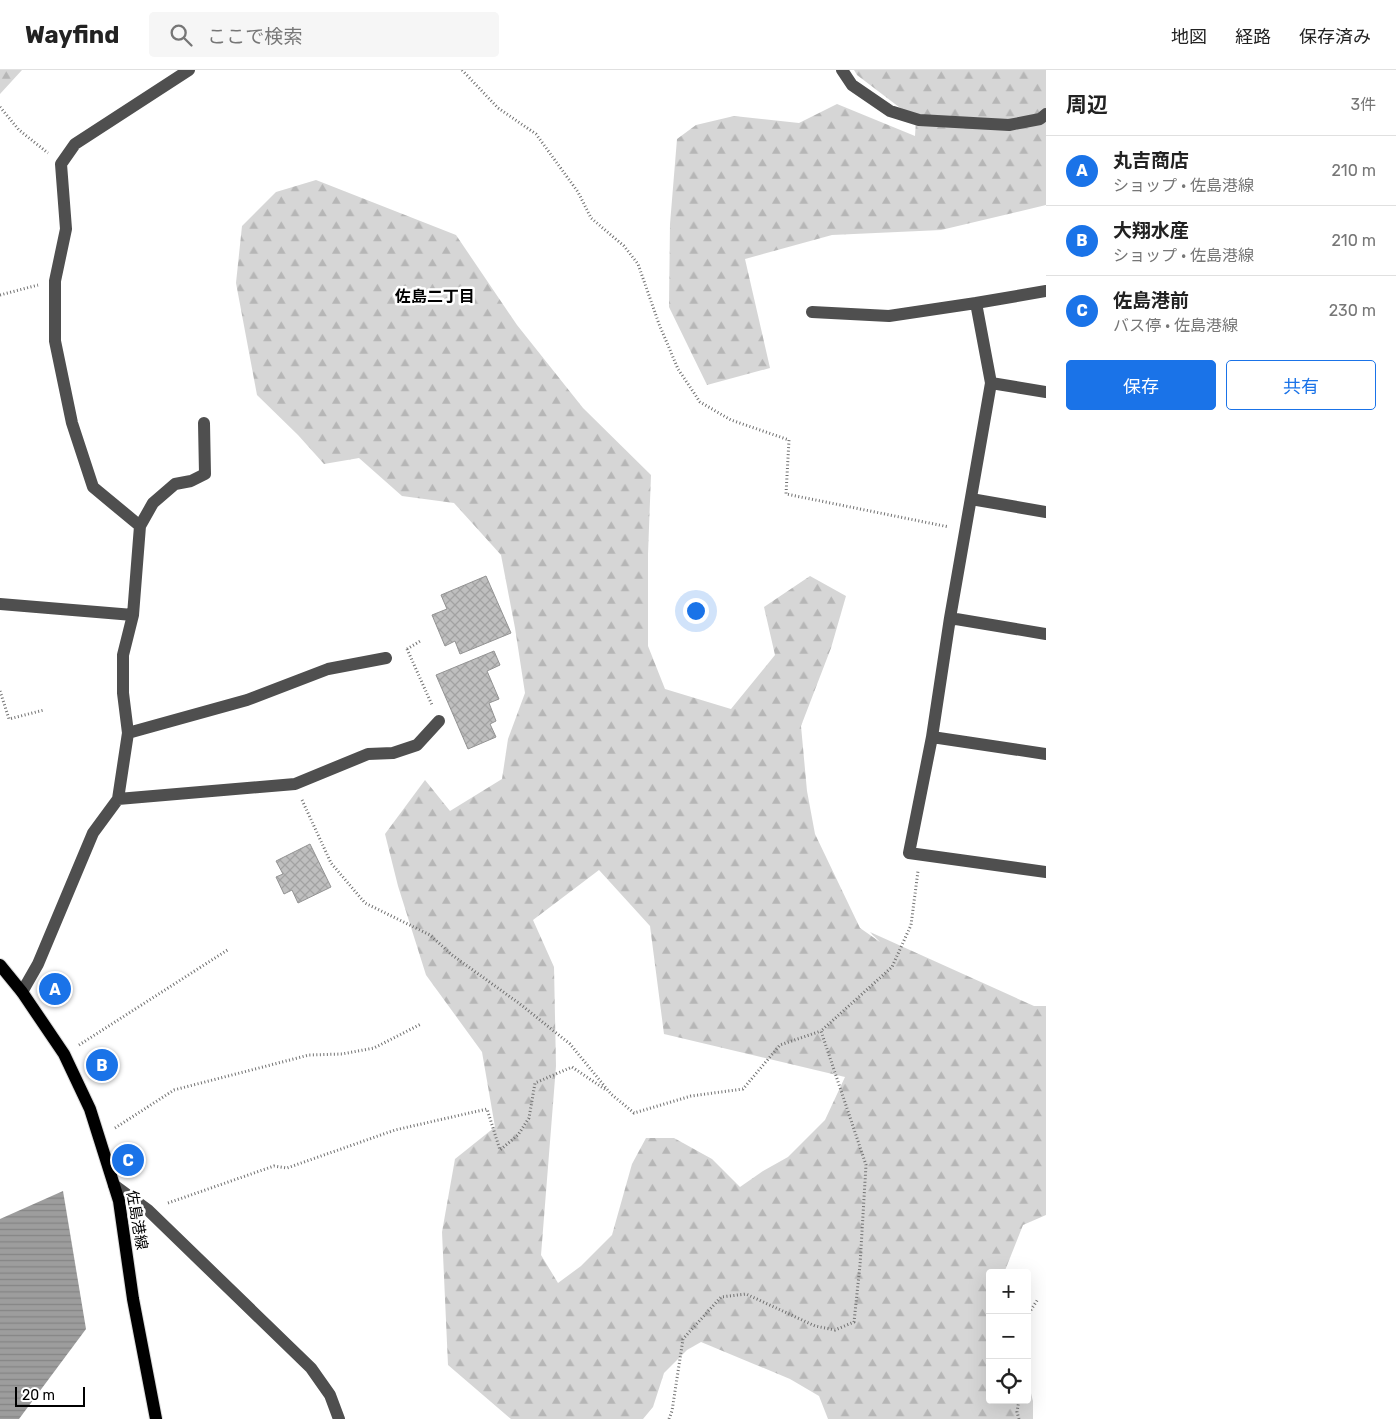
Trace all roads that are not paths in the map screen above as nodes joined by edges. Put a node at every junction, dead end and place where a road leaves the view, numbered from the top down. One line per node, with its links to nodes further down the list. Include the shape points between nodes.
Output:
1 (189, 70): 12 (street, via 75,144 61,164 66,230 54,281 55,342 72,423 93,487)
2 (842, 70): 3 (street, via 852,85 890,111 919,120 1008,125 1040,119)
3 (1046, 114)
4 (1046, 291): 5 (street)
5 (976, 303): 6 (street, via 889,316); 7 (street)
6 (812, 312)
7 (991, 384): 8 (street); 10 (street)
8 (1046, 392)
9 (204, 423): 12 (street, via 205,474 175,484 153,503)
10 (971, 499): 11 (street); 15 (street)
11 (1046, 512)
12 (140, 526): 14 (street)
13 (0, 604): 14 (street)
14 (133, 615): 19 (street, via 123,655)
15 (950, 618): 16 (street); 20 (street)
16 (1046, 634)
17 (386, 658): 19 (street, via 328,669 247,700)
18 (439, 721): 22 (street, via 417,745 393,753 368,754 295,784)
19 (128, 733): 22 (street)
20 (932, 737): 21 (street); 23 (street, via 909,853)
21 (1046, 754)
22 (118, 799): 25 (street, via 93,833 38,964)
23 (1046, 872)
24 (1, 968): 25 (main road, 佐島港線)
25 (22, 992): 26 (main road, 佐島港線, via 64,1054 90,1109)
26 (114, 1185): 27 (main road, 佐島港線); 28 (street, via 148,1210 310,1368 330,1395)
27 (156, 1419)
28 (340, 1419)

